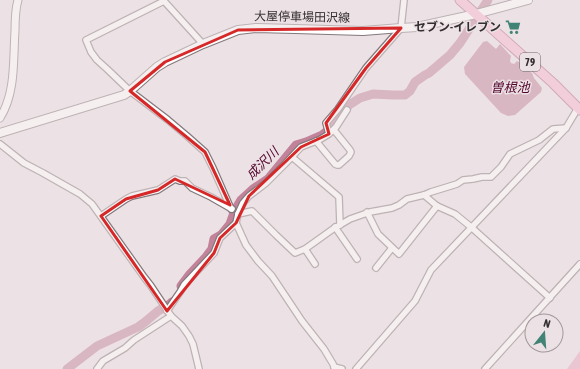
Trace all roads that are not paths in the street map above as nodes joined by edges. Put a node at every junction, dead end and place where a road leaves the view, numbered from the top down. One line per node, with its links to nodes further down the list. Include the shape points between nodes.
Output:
1 (18, 0): 11 (street, via 13,79)
2 (404, 0): 6 (street)
3 (460, 0): 5 (main road, 79)
4 (528, 0): 5 (main road, 大屋停車場田沢線)
5 (480, 15): 6 (main road, 大屋停車場田沢線); 9 (main road, 79)
6 (401, 28): 7 (main road, 大屋停車場田沢線, via 256,28 238,30); 13 (street, via 366,68 326,123)
7 (203, 44): 8 (main road, 大屋停車場田沢線, via 164,62); 8 (street, via 164,1 86,40 97,60)
8 (130, 91): 14 (main road, 大屋停車場田沢線); 20 (street, via 205,152)
9 (579, 109): 12 (street)
10 (347, 110): 13 (street)
11 (0, 118)
12 (566, 128): 18 (street, via 553,129 539,140 510,154 491,177 463,180); 25 (street)
13 (330, 130): 15 (street); 15 (street, via 351,152 339,165 335,164)
14 (0, 133)
15 (316, 141): 17 (street, via 302,146)
16 (0, 144): 22 (street, via 24,163 80,194)
17 (292, 157): 20 (street); 24 (street, via 339,197)
18 (424, 195): 19 (street); 21 (street, via 407,199 392,208)
19 (437, 206): 25 (street, via 455,214); 26 (street, via 399,254)
20 (235, 212): 22 (street, via 192,188 185,181 175,178 158,190 126,199); 23 (street); 27 (street, via 252,211 296,253)
21 (367, 212): 24 (street); 26 (street, via 378,234)
22 (101, 216): 33 (street)
23 (236, 223): 33 (street, via 220,238 214,253 184,285); 35 (street, via 246,245 272,276)
24 (337, 226): 27 (street); 28 (street)
25 (472, 227): 32 (street); 39 (street, via 431,270 415,301)
26 (392, 248): 31 (street)
27 (305, 249): 29 (street)
28 (357, 259)
29 (315, 264)
30 (580, 264): 32 (street)
31 (376, 268)
32 (550, 298): 40 (street)
33 (168, 312): 34 (street, via 189,336); 36 (street, via 125,348 103,361)
34 (198, 366): 37 (street)
35 (335, 368): 38 (street)
36 (97, 369)
37 (192, 369)
38 (342, 369)
39 (356, 369)
40 (485, 369)

